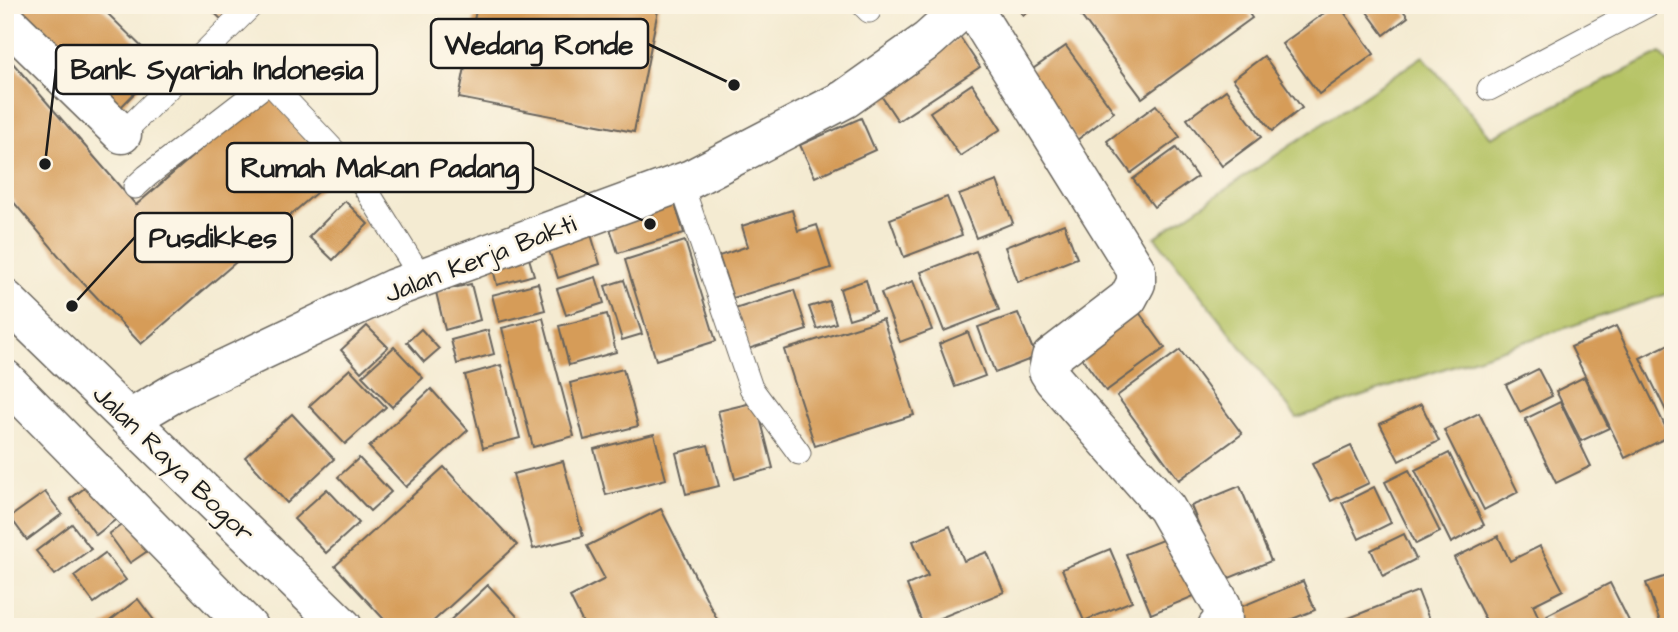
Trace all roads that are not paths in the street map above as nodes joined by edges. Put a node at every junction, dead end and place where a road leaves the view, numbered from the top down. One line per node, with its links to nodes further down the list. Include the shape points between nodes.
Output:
1 (252, 5): 6 (lane)
2 (969, 5): 7 (main road, Jalan Kerja Bakti, via 845,99); 17 (main road, via 1136,270 1136,283 1128,298 1051,357 1048,371 1166,508 1222,607 1223,621)
3 (1648, 5): 5 (lane)
4 (5, 20): 6 (main road)
5 (1489, 89)
6 (122, 134)
7 (681, 183): 9 (main road, Jalan Kerja Bakti); 13 (lane, via 751,388)
8 (135, 187): 9 (lane, via 269,82 357,175)
9 (422, 277): 12 (main road, Jalan Kerja Bakti, via 179,390)
10 (5, 299): 12 (main road, Jalan Raya Bogor)
11 (5, 379): 14 (main road)
12 (131, 419): 14 (main road, Jalan Kerja Bakti); 16 (main road, Jalan Raya Bogor)
13 (799, 453)
14 (85, 460): 15 (main road)
15 (248, 627)
16 (343, 627)
17 (1217, 627)

